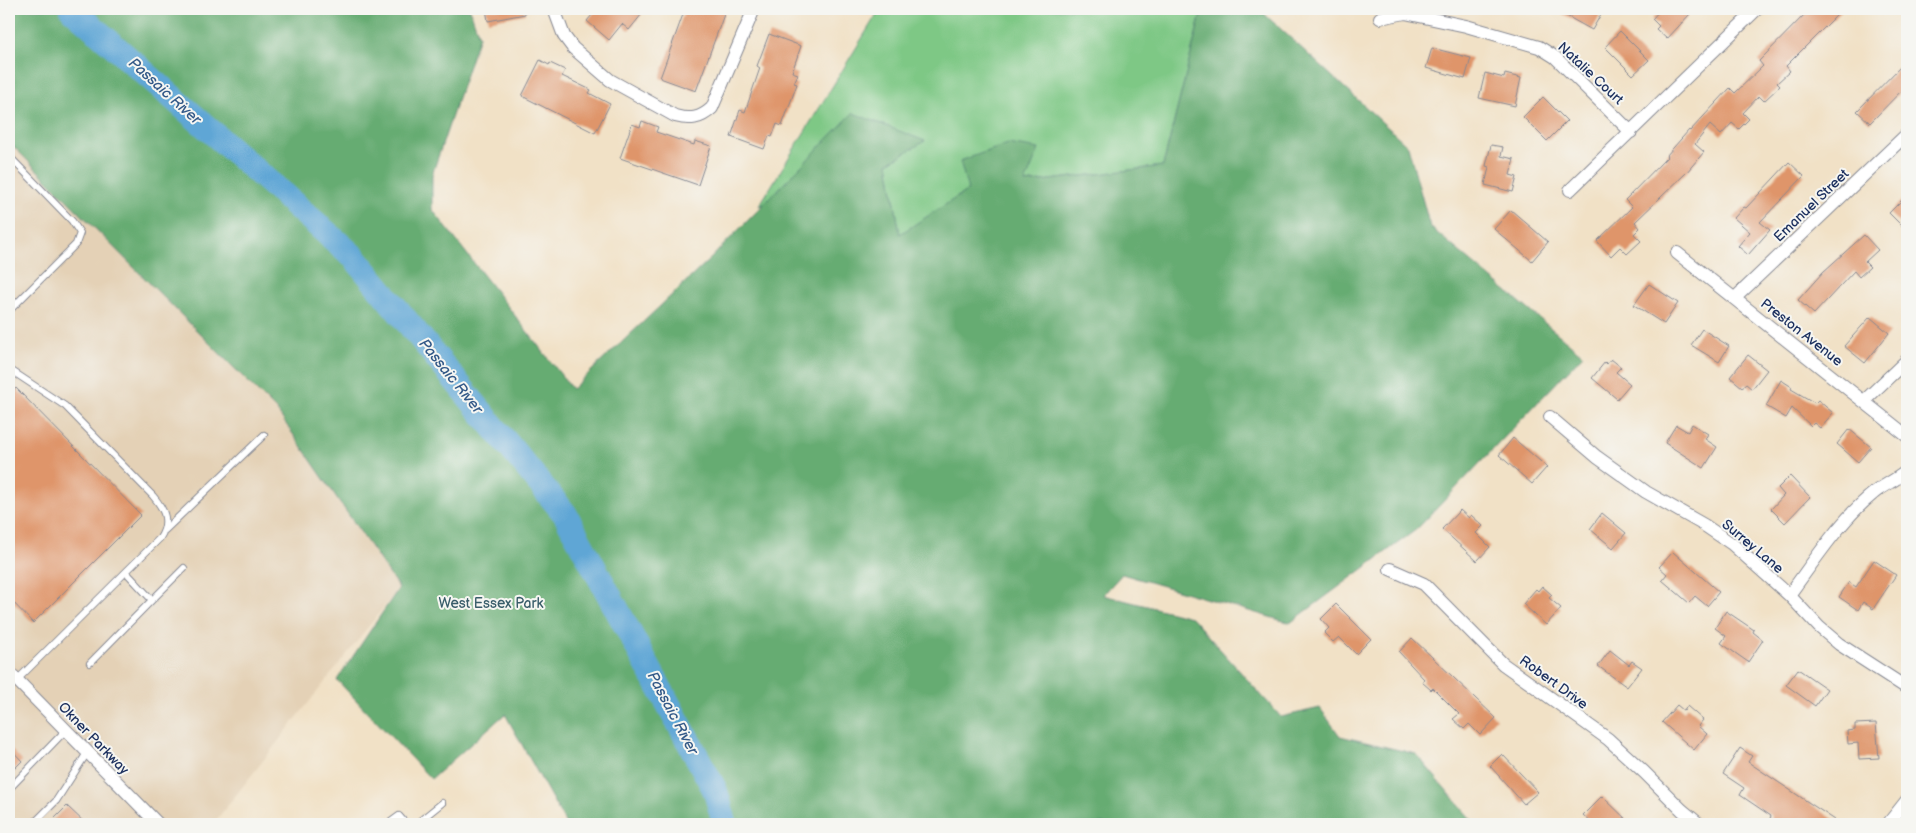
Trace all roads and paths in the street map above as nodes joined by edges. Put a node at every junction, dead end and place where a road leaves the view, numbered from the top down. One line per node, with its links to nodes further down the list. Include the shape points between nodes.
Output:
1 (554, 9): 2 (street, via 572,48 610,80 686,119 705,115 712,108)
2 (754, 9)
3 (1757, 9): 5 (street)
4 (1380, 18): 5 (street, Natalie Court, via 1405,13 1539,47 1556,57)
5 (1631, 132): 8 (street)
6 (1907, 134): 10 (street, Emanuel Street)
7 (9, 156): 11 (lane, via 80,233 76,244)
8 (1570, 190)
9 (1677, 253): 10 (street, Preston Avenue)
10 (1735, 298): 14 (street, Preston Avenue)
11 (9, 312)
12 (1907, 360): 14 (street)
13 (9, 369): 19 (lane, via 65,406 146,489 162,507 166,518)
14 (1864, 401): 17 (street, Preston Avenue)
15 (1550, 417): 23 (street, Surrey Lane, via 1646,492 1732,544)
16 (264, 435): 19 (lane)
17 (1907, 436)
18 (1907, 471): 23 (street, via 1875,493 1855,512)
19 (165, 530): 22 (lane)
20 (184, 568): 24 (lane)
21 (1390, 569): 38 (street, Robert Drive, via 1424,584 1504,664 1608,739)
22 (126, 572): 24 (lane); 26 (lane)
23 (1789, 595): 27 (street, Surrey Lane, via 1839,644)
24 (152, 600): 25 (lane)
25 (90, 663)
26 (13, 676): 28 (street, Okner Parkway)
27 (1907, 688)
28 (66, 730): 29 (street, Okner Parkway); 30 (lane)
29 (87, 753): 33 (lane, via 56,801); 34 (street, Okner Parkway)
30 (9, 789)
31 (1907, 800): 39 (street)
32 (442, 803): 37 (lane)
33 (33, 824)
34 (156, 824)
35 (388, 824): 36 (lane, via 399,816)
36 (406, 824)
37 (416, 824)
38 (1699, 824)
39 (1888, 824)

